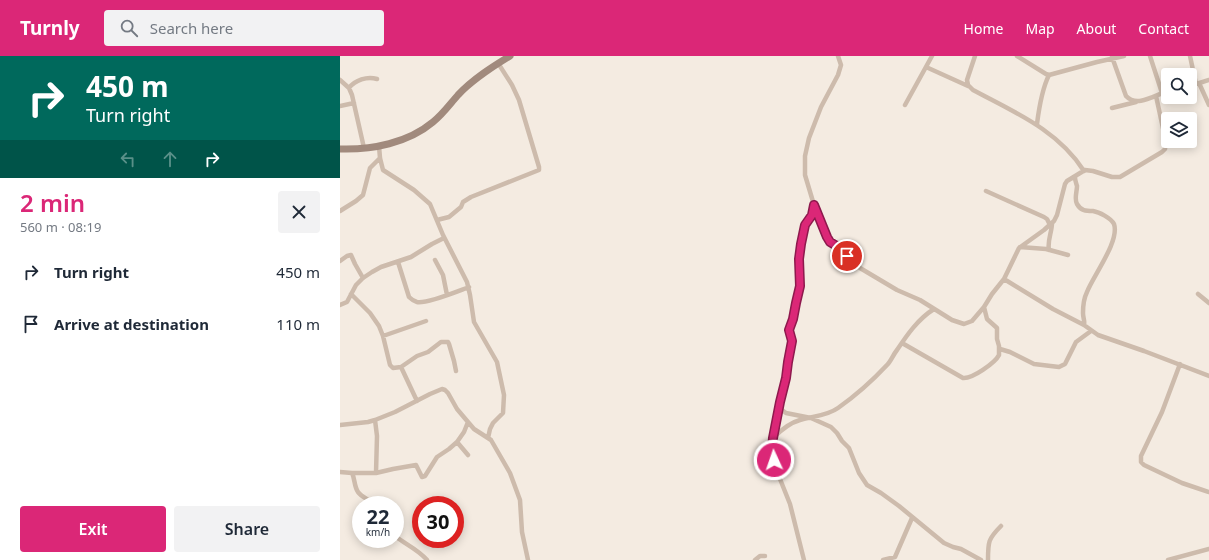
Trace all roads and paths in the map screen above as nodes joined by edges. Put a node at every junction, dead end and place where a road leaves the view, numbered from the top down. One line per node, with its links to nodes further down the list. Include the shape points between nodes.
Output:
1 (510, 56): 10 (main road)
2 (838, 56): 36 (street, via 841,65 838,75 821,108 805,156 805,175)
3 (932, 56): 11 (street)
4 (975, 56): 17 (street, via 967,80)
5 (1017, 56): 12 (street)
6 (1124, 56): 9 (street)
7 (1150, 56): 19 (street)
8 (1190, 56): 16 (street)
9 (1112, 57): 12 (street); 22 (street, via 1126,96 1130,100)
10 (498, 63): 29 (main road, via 469,85 432,123 410,136); 38 (street, via 519,100 539,170 470,197 449,217)
11 (926, 67): 17 (street); 24 (street)
12 (1050, 75): 28 (street, via 1041,100)
13 (377, 79): 18 (street, via 366,78 353,83)
14 (340, 80): 18 (street)
15 (1209, 80): 16 (street)
16 (1198, 84): 25 (street)
17 (968, 86): 28 (street)
18 (349, 88): 23 (street)
19 (1161, 90)
20 (1161, 94): 21 (street)
21 (1156, 96): 22 (street); 33 (street, via 1166,142 1165,149 1120,177)
22 (1138, 101): 27 (street)
23 (354, 103): 26 (street); 30 (street)
24 (905, 105)
25 (1209, 105)
26 (340, 106)
27 (1112, 108)
28 (1037, 124): 33 (street, via 1066,148)
29 (379, 146): 30 (main road); 32 (street)
30 (364, 148): 31 (main road)
31 (340, 149)
32 (380, 158): 37 (street, via 370,168 363,195); 38 (street, via 381,166 387,174 427,200)
33 (1084, 171): 34 (street)
34 (1075, 177): 39 (street, via 1065,184 1057,215); 58 (street, via 1078,206 1087,212 1094,211 1110,219 1114,225 1114,236 1108,252 1087,291 1083,312)
35 (986, 191): 39 (street, via 1044,217)
36 (814, 205): 56 (street, via 830,242 840,248 860,268); 68 (street, via 803,233 799,259 800,286 789,330 792,341)
37 (340, 211)
38 (437, 220): 40 (street)
39 (1051, 224): 41 (street); 42 (street)
40 (444, 238): 46 (street); 49 (street)
41 (1020, 248): 42 (street); 48 (street)
42 (1049, 250): 43 (street)
43 (1068, 254)
44 (435, 260): 52 (street, via 443,275)
45 (340, 261): 47 (street, via 351,256)
46 (398, 262): 47 (street, via 381,267); 52 (street, via 412,300 419,302)
47 (363, 278): 50 (street)
48 (1004, 279): 55 (street); 58 (street, via 1052,309)
49 (469, 288): 52 (street); 73 (street, via 474,322 497,362 504,394 503,413 491,425)
50 (351, 294): 54 (street, via 347,302); 60 (street, via 373,317)
51 (1198, 294): 53 (street)
52 (447, 295)
53 (1209, 303)
54 (340, 305)
55 (984, 307): 56 (street, via 972,321 964,324); 62 (street, via 987,319 997,328)
56 (934, 309): 61 (street, via 915,326)
57 (426, 321): 60 (street)
58 (1084, 325): 59 (street)
59 (1091, 331): 62 (street, via 1076,342 1065,364 1059,367 1034,364); 63 (street)
60 (382, 336): 64 (street, via 390,365 393,368)
61 (902, 343): 62 (street, via 965,379 991,365 999,355); 69 (street, via 887,365 843,405 832,412)
62 (1000, 349)
63 (1180, 364): 66 (street); 80 (street, via 1162,412 1141,456 1141,462 1182,483)
64 (401, 367): 65 (street, via 442,342 448,342); 67 (street)
65 (456, 371)
66 (1209, 376)
67 (417, 401): 70 (street); 71 (street, via 442,389 446,390)
68 (778, 409): 69 (street); 74 (street)
69 (811, 418): 74 (street, via 792,422); 82 (street, via 831,427 850,448 856,467 867,485)
70 (374, 420): 72 (street); 79 (street, via 377,436)
71 (468, 422): 73 (street); 75 (street)
72 (340, 425)
73 (488, 438): 88 (street, via 510,473 519,496 522,532)
74 (773, 438): 90 (street, via 774,460 790,504)
75 (457, 442): 76 (street); 79 (street, via 437,457 425,476 421,476 416,465)
76 (468, 455)
77 (340, 472): 78 (street)
78 (352, 473): 79 (street); 81 (street, via 358,493)
79 (376, 473)
80 (1209, 492)
81 (362, 496)
82 (912, 518): 91 (street, via 895,557); 92 (street, via 944,543)
83 (1001, 526): 93 (street, via 988,543)
84 (404, 543): 87 (street)
85 (1209, 549): 94 (street)
86 (765, 556): 89 (street)
87 (427, 560)
88 (528, 560)
89 (755, 560)
90 (804, 560)
91 (883, 560)
92 (982, 560)
93 (988, 560)
94 (1168, 560)

